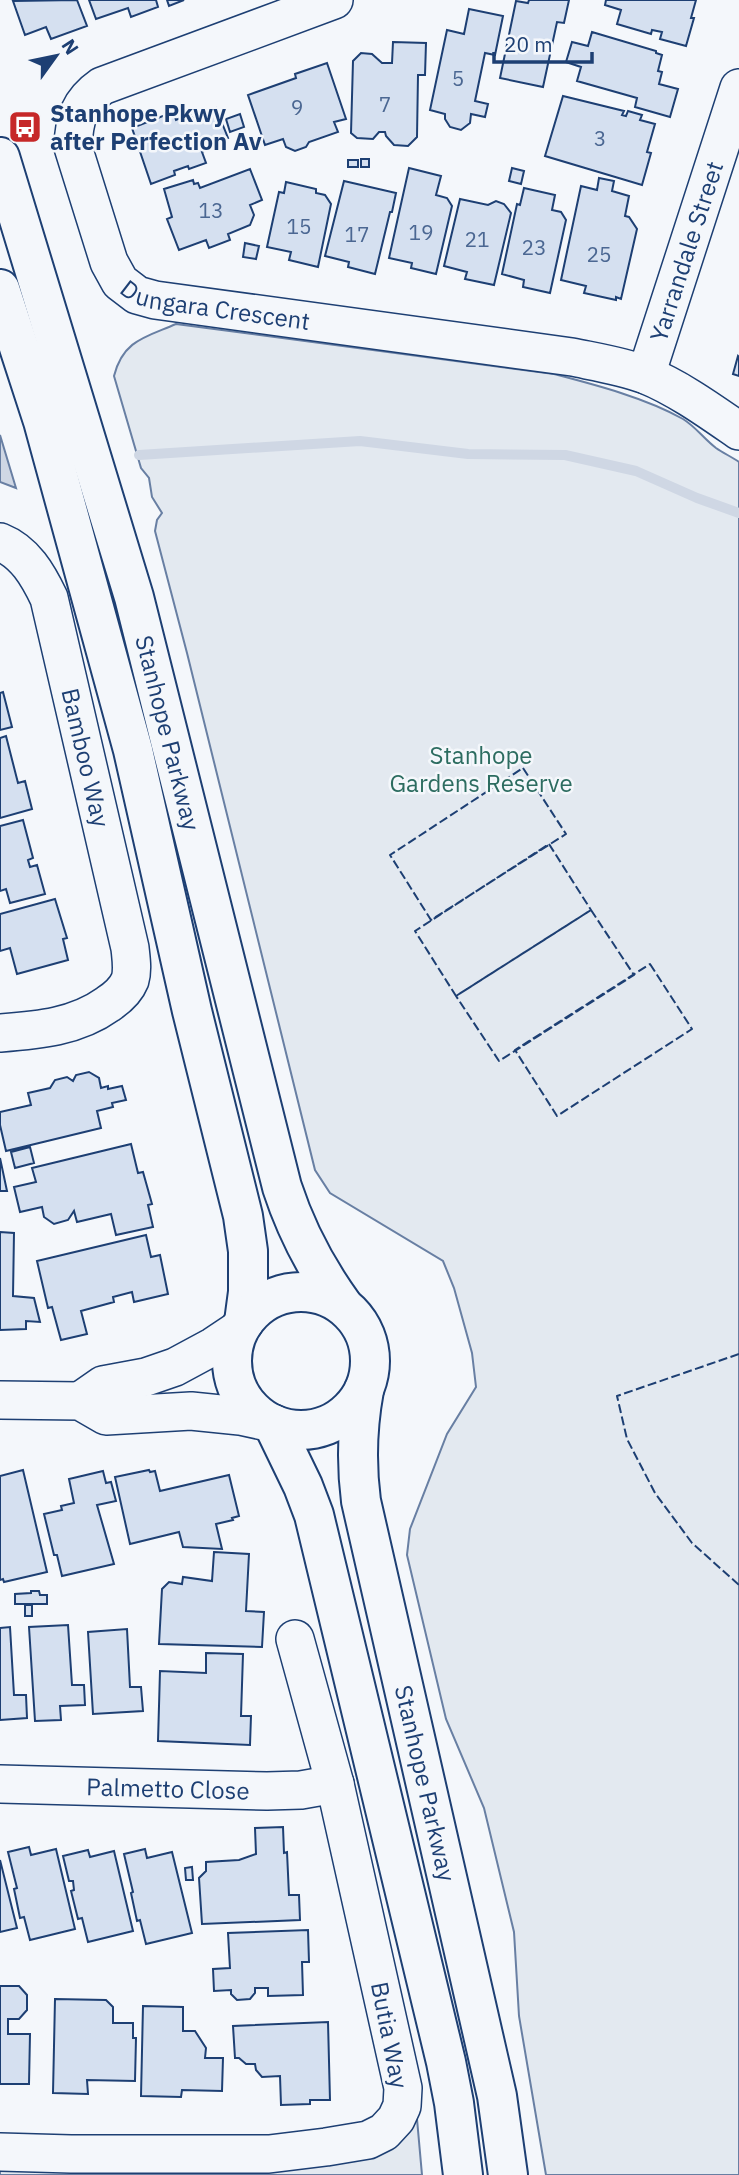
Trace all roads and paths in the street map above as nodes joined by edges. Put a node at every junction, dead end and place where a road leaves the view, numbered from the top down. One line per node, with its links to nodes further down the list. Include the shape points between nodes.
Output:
1 (334, 0): 5 (street, Dungara Crescent, via 102,86 89,95 79,110 73,147 109,262 120,282 137,295 155,300 572,357)
2 (739, 88): 5 (street, Yarrandale Street)
3 (0, 157): 9 (main road, Stanhope Parkway, via 134,597 282,1188 306,1246)
4 (0, 289): 10 (main road, Stanhope Parkway, via 43,421 133,750 243,1216 248,1292)
5 (646, 375): 6 (street)
6 (739, 431)
7 (0, 542): 8 (street, Bamboo Way, via 24,557 49,598 130,948 131,973 123,992 96,1013 75,1022)
8 (0, 1033)
9 (342, 1304): 10 (main road, via 307,1292 289,1293 256,1308); 11 (main road, via 368,1343 370,1364)
10 (241, 1326): 13 (street, via 175,1367 103,1385); 14 (main road, via 233,1347 235,1382 248,1405)
11 (364, 1390): 14 (main road, via 345,1415 318,1428 287,1429); 20 (main road, Stanhope Parkway, via 356,1448 360,1501 497,2096)
12 (0, 1401): 13 (street)
13 (80, 1401): 14 (street, via 106,1416 191,1411)
14 (270, 1423): 19 (main road, Stanhope Parkway, via 314,1515 446,2062)
15 (295, 1639): 17 (street, Butia Way)
16 (0, 1784): 17 (street, Palmetto Close, via 267,1791)
17 (335, 1784): 18 (street, Butia Way, via 404,2088 396,2119 368,2140 269,2154)
18 (0, 2152)
19 (463, 2175)
20 (508, 2175)

